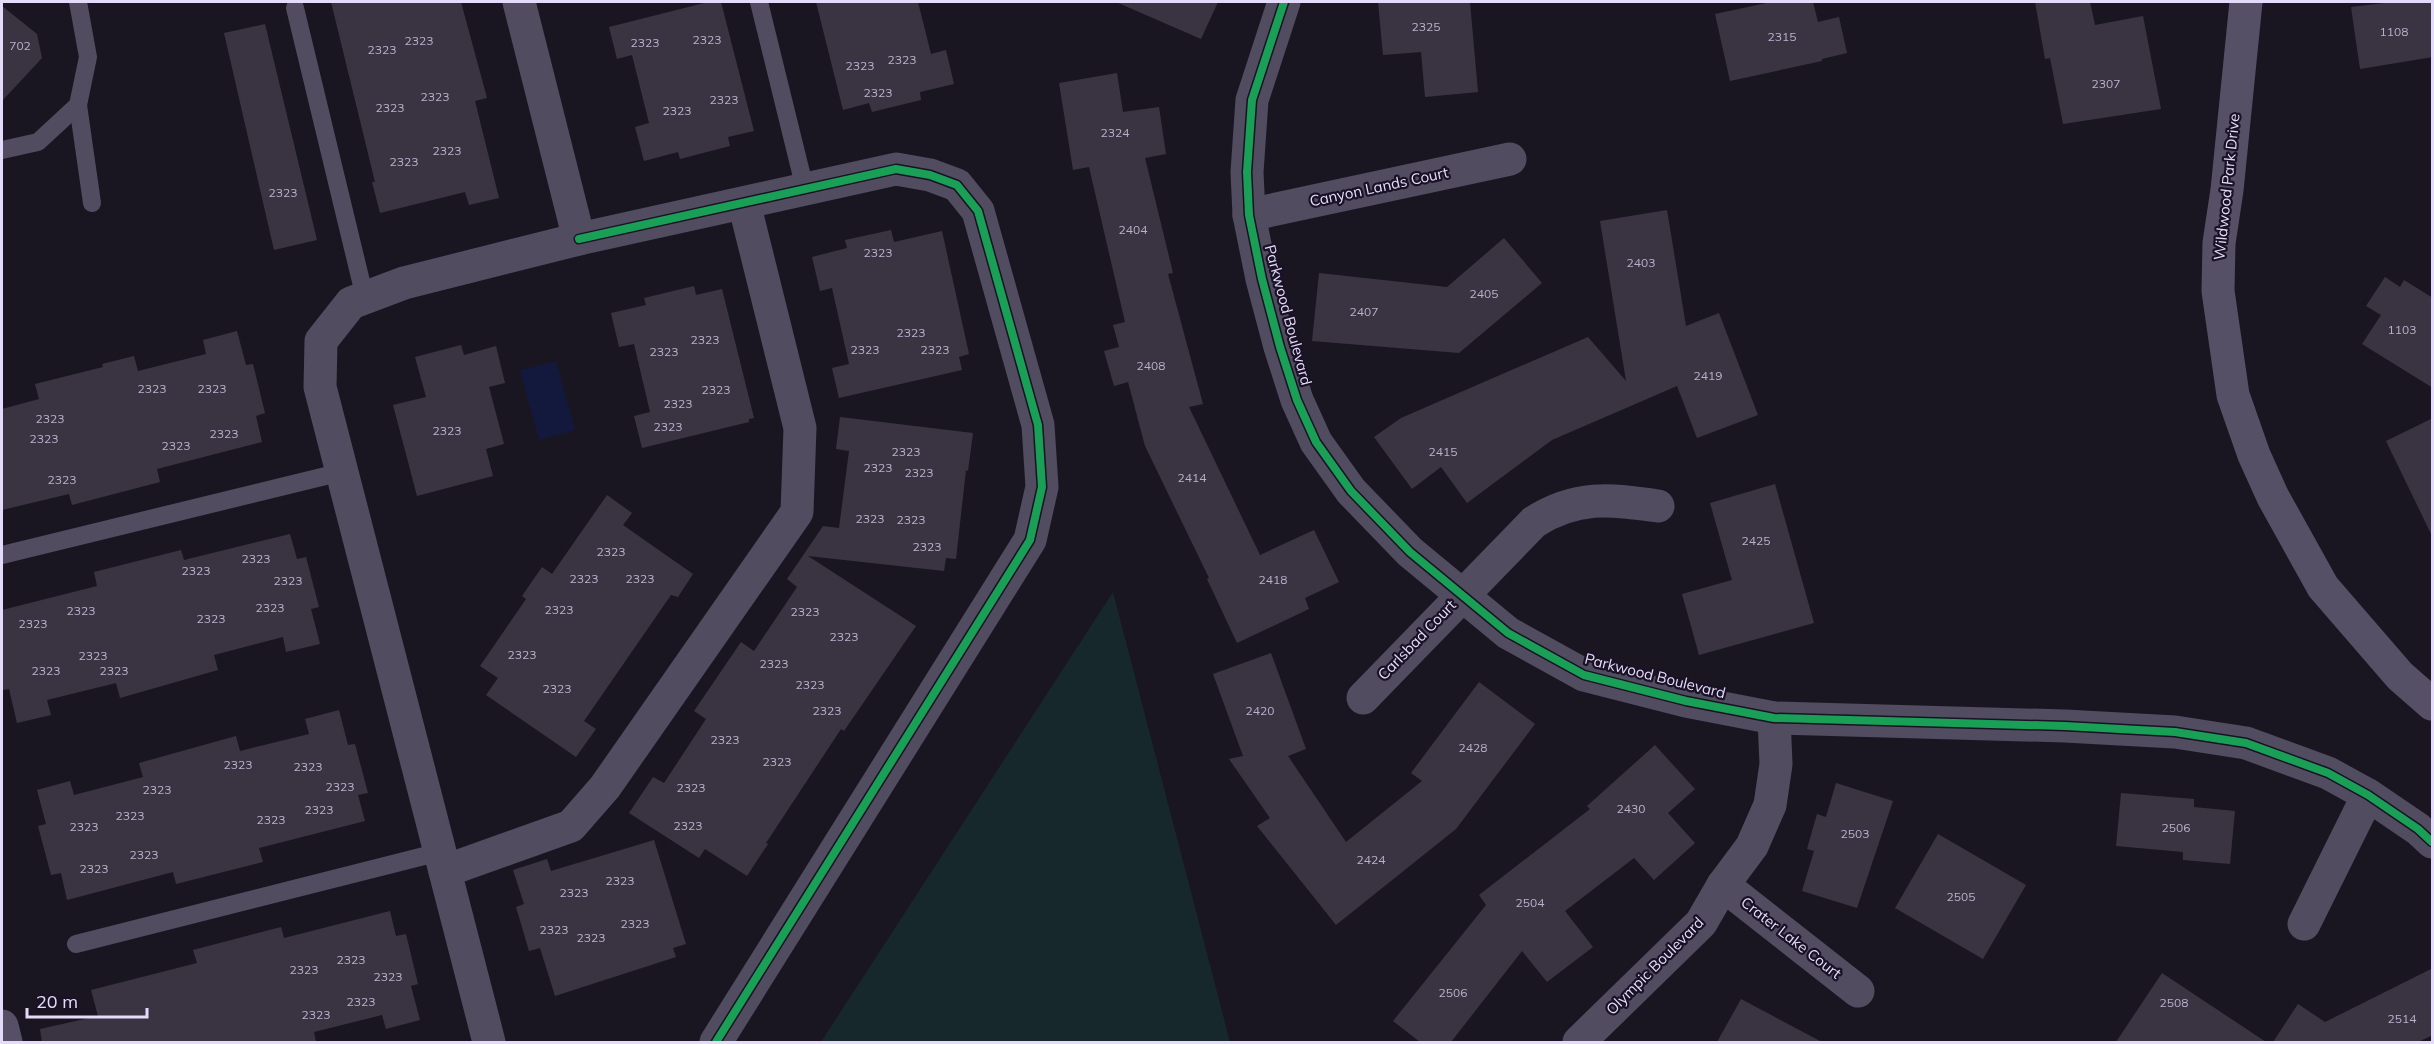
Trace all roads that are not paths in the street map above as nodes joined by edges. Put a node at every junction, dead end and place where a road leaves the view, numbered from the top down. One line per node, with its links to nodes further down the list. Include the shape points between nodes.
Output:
1 (78, 2): 7 (lane, via 88,57)
2 (519, 2): 14 (street)
3 (759, 2): 10 (lane)
4 (1284, 2): 13 (street, Parkwood Boulevard, via 1251,100)
5 (2246, 2): 21 (street, Wildwood Park Drive, via 2228,190 2219,243 2218,291 2233,396 2273,497 2323,587 2400,676)
6 (295, 8): 15 (lane)
7 (78, 105): 8 (lane, via 38,142); 12 (lane)
8 (2, 150)
9 (1510, 159): 13 (street, Canyon Lands Court)
10 (805, 189): 11 (street); 33 (street, via 896,169 957,185 978,211 1038,424 1042,487 1030,540)
11 (744, 202): 14 (street); 25 (street, via 800,428 797,512 605,787 571,826)
12 (92, 203)
13 (1249, 215): 19 (street, Parkwood Boulevard, via 1280,347 1316,442 1351,491 1410,552)
14 (579, 239): 15 (street, via 404,283)
15 (365, 298): 16 (street, via 351,303 321,341 320,387)
16 (342, 472): 18 (lane); 25 (street)
17 (1658, 506): 19 (street, Carlsbad Court, via 1623,501 1573,503 1550,511)
18 (2, 555)
19 (1461, 595): 20 (street, Carlsbad Court); 22 (street, Parkwood Boulevard, via 1508,633 1584,675)
20 (1362, 698)
21 (2433, 704)
22 (1774, 718): 23 (street, Parkwood Boulevard, via 2175,732 2246,743 2328,773); 26 (street, Olympic Boulevard, via 1776,764 1770,805 1752,846)
23 (2368, 795): 24 (street, Parkwood Boulevard); 27 (street)
24 (2433, 842)
25 (442, 862): 28 (lane); 32 (street)
26 (1723, 885): 29 (street, Crater Lake Court); 34 (street, Olympic Boulevard, via 1701,923)
27 (2304, 924)
28 (76, 944)
29 (1858, 991)
30 (2, 1026): 31 (street)
31 (6, 1042)
32 (489, 1042)
33 (716, 1042)
34 (1579, 1042)

